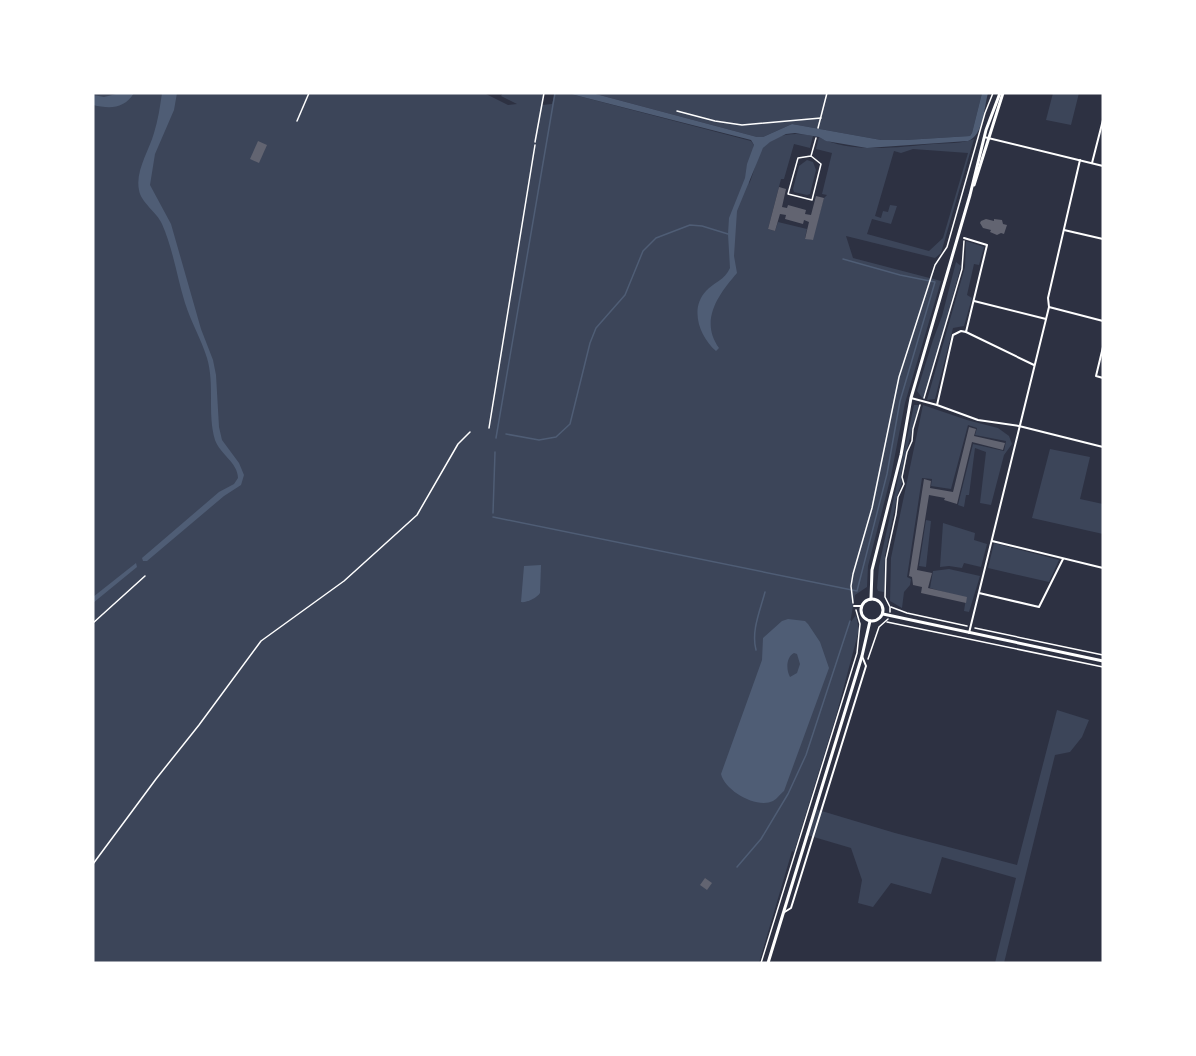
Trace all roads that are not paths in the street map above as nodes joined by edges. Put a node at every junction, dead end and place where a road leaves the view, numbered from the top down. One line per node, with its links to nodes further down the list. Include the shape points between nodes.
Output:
1 (309, 93): 8 (lane)
2 (544, 93): 12 (lane)
3 (827, 93): 6 (lane)
4 (1002, 93): 11 (main road)
5 (677, 111): 6 (lane, via 742,125)
6 (820, 118): 9 (lane)
7 (1103, 120): 15 (street)
8 (297, 121)
9 (818, 129)
10 (816, 138): 13 (lane)
11 (987, 138): 14 (street); 28 (main road)
12 (535, 142)
13 (811, 156): 13 (lane, via 820,164 812,200 788,194 798,158)
14 (1080, 160): 15 (street); 17 (street)
15 (1092, 163): 16 (street)
16 (1103, 166)
17 (1064, 230): 19 (street); 21 (street)
18 (964, 238): 20 (street, via 987,245)
19 (1103, 239)
20 (974, 301): 22 (street); 24 (street)
21 (1049, 308): 22 (street); 23 (street)
22 (1046, 319): 26 (street)
23 (1103, 321)
24 (966, 332): 26 (street); 29 (street, via 953,335)
25 (1103, 347): 27 (street, via 1096,376)
26 (1034, 365): 30 (street)
27 (1103, 378)
28 (911, 398): 29 (street); 37 (main road, via 872,570)
29 (937, 405): 30 (street, via 978,420)
30 (1019, 426): 31 (street); 32 (street)
31 (1103, 447)
32 (992, 541): 33 (street); 36 (street)
33 (1063, 559): 34 (street); 36 (street, via 1039,607)
34 (1103, 568)
35 (145, 576): 42 (lane)
36 (979, 593): 43 (street)
37 (871, 599): 39 (main road); 40 (main road, via 881,604)
38 (854, 606): 39 (street)
39 (862, 606): 41 (main road, via 862,616)
40 (883, 614): 41 (main road); 43 (main road)
41 (870, 621): 44 (main road)
42 (93, 623)
43 (969, 633): 45 (main road)
44 (862, 656): 46 (main road); 46 (street, via 866,666 791,908)
45 (1103, 661)
46 (783, 913): 47 (main road)
47 (768, 963)

